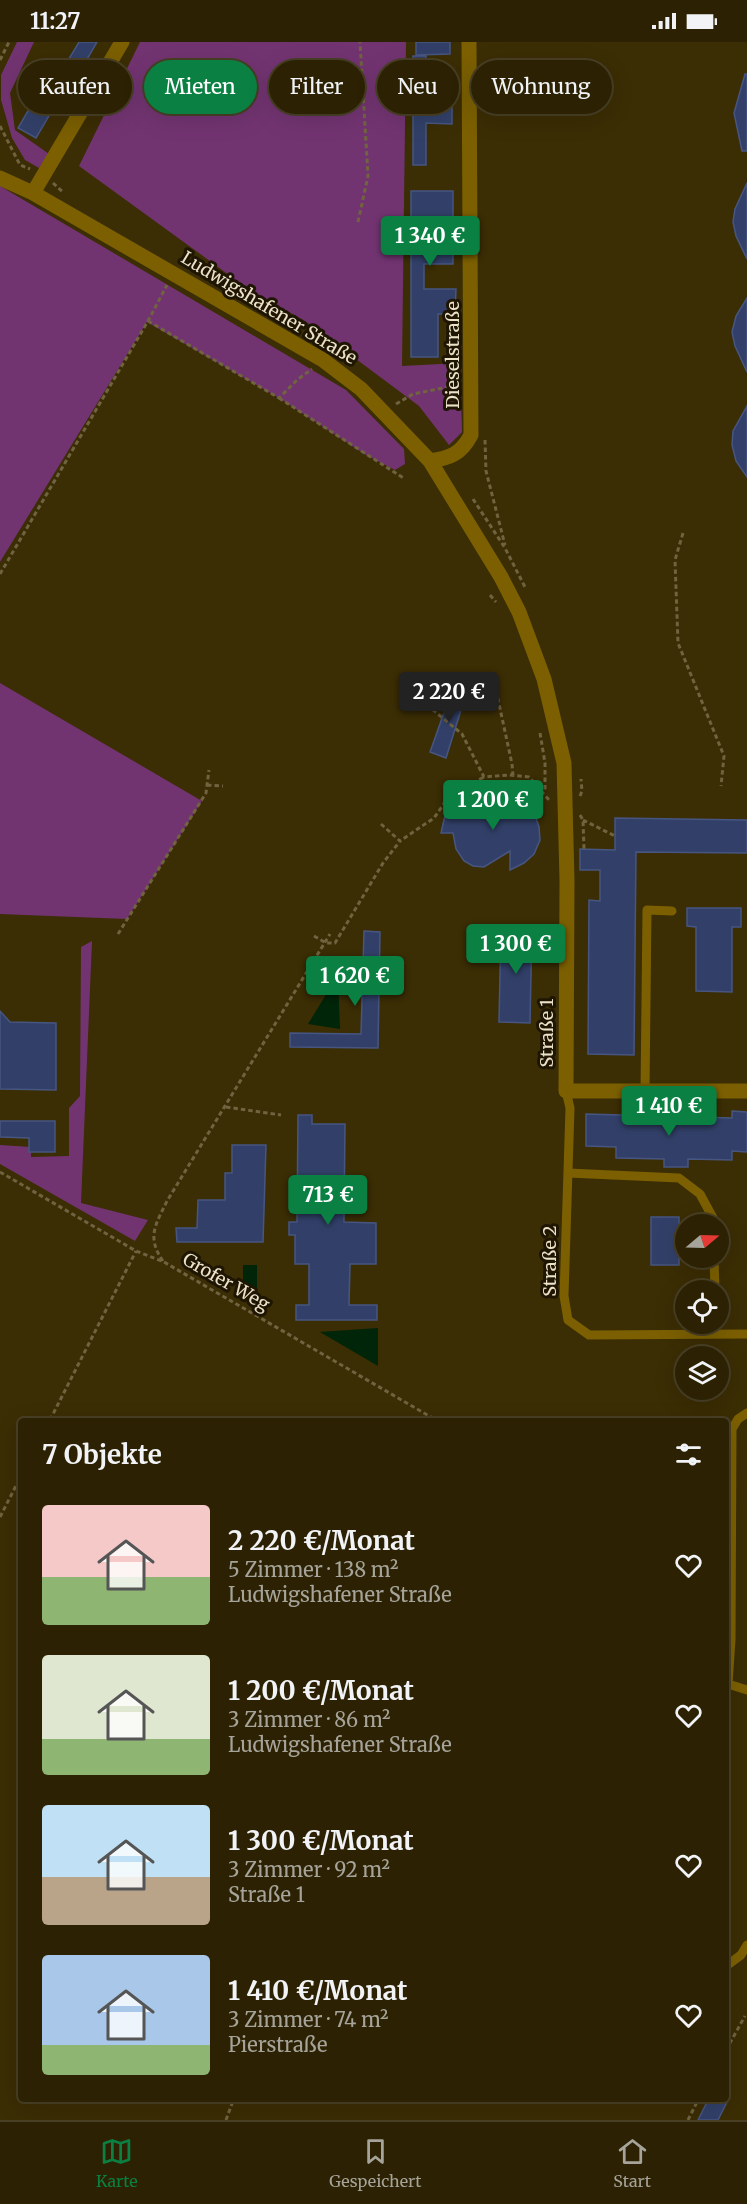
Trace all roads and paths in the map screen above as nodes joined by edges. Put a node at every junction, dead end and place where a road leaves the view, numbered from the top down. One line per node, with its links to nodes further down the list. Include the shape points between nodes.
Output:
1 (9, 42): 5 (path)
2 (121, 42): 8 (street)
3 (360, 42): 12 (path, via 368,176)
4 (469, 42): 16 (street, Dieselstraße)
5 (0, 60)
6 (0, 126): 8 (path, via 20,165)
7 (0, 165): 10 (street, Ludwigshafener Straße)
8 (43, 174): 10 (street); 11 (path)
9 (0, 178): 10 (street, Ludwigshafener Straße)
10 (33, 193): 13 (street, Ludwigshafener Straße)
11 (67, 195)
12 (358, 222)
13 (173, 273): 14 (path); 15 (street, Ludwigshafener Straße)
14 (148, 321): 17 (path); 25 (path)
15 (323, 360): 17 (path); 20 (street, Ludwigshafener Straße, via 361,388)
16 (472, 383): 18 (path, via 413,394 394,405); 20 (street, Dieselstraße, via 471,435 464,448 446,459)
17 (279, 398): 21 (path)
18 (402, 413)
19 (485, 438): 24 (path, via 486,471)
20 (430, 461): 40 (street, Ludwigshafener Straße, via 488,552 519,612 544,679)
21 (405, 480)
22 (470, 494): 24 (path)
23 (683, 533): 38 (path, via 675,560 678,643 724,756)
24 (505, 548): 26 (path)
25 (0, 574)
26 (527, 591)
27 (490, 595): 28 (path)
28 (500, 606)
29 (493, 676): 34 (path)
30 (421, 700): 35 (path, via 462,734)
31 (539, 725): 39 (path)
32 (579, 768): 40 (path, via 582,791)
33 (209, 770): 36 (path)
34 (513, 776): 35 (path); 39 (path, via 530,777)
35 (484, 777): 45 (path, via 450,795 435,818)
36 (207, 785): 37 (path); 48 (path, via 206,793)
37 (223, 786)
38 (721, 786)
39 (545, 793): 40 (path, via 555,810)
40 (570, 809): 41 (path); 43 (street, Ludwigshafener Straße)
41 (583, 819): 44 (path); 46 (path)
42 (381, 824): 45 (path)
43 (566, 831): 52 (street, Straße 1)
44 (615, 836)
45 (400, 841): 51 (path, via 335,943)
46 (584, 849)
47 (672, 911): 54 (lane, via 647,910)
48 (118, 933)
49 (330, 934): 51 (path)
50 (314, 936): 51 (path)
51 (326, 943): 55 (path)
52 (566, 1091): 54 (street); 58 (lane, Straße 2, via 570,1108)
53 (747, 1091): 54 (street)
54 (645, 1092)
55 (226, 1107): 56 (path); 61 (path, via 154,1227 154,1244)
56 (281, 1115)
57 (0, 1172): 60 (path, Grofer Weg)
58 (568, 1173): 59 (lane, via 679,1178 700,1194); 62 (lane, Straße 2, via 564,1296 568,1320 589,1335)
59 (711, 1214)
60 (136, 1251): 61 (path, Grofer Weg); 66 (path)
61 (164, 1262): 67 (path, Grofer Weg)
62 (675, 1330)
63 (729, 1331): 64 (lane, Straße 2)
64 (747, 1334)
65 (747, 1413): 70 (lane, via 732,1429)
66 (51, 1418)
67 (433, 1418)
68 (18, 1482): 69 (path)
69 (0, 1517)
70 (729, 1662)
71 (729, 1686): 72 (lane)
72 (747, 1690)
73 (747, 1945): 74 (lane)
74 (729, 1964)
75 (745, 2016): 76 (path)
76 (729, 2045)
77 (233, 2102): 79 (path)
78 (697, 2102): 80 (path)
79 (226, 2120)
80 (688, 2120)

